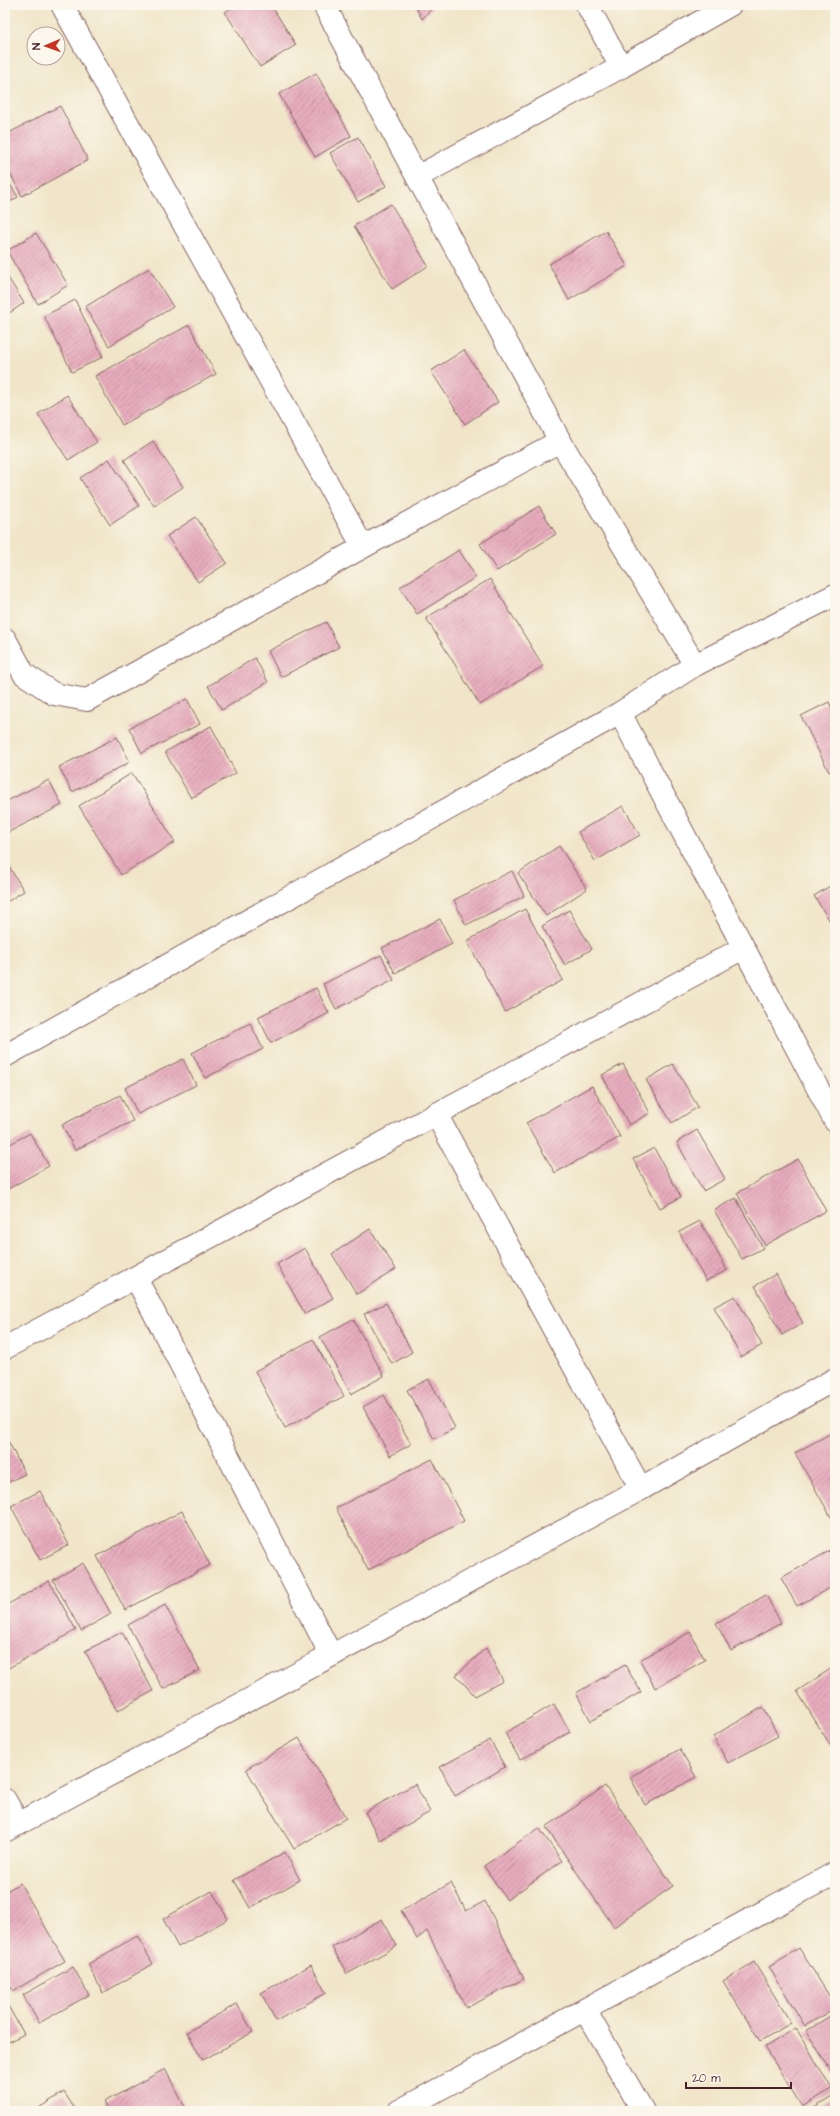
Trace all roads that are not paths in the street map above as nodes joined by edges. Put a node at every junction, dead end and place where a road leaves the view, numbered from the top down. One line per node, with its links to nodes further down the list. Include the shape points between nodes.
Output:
1 (62, 5): 8 (street)
2 (324, 5): 6 (street)
3 (587, 5): 5 (street)
4 (730, 5): 5 (street)
5 (621, 68): 6 (street)
6 (417, 177): 7 (street)
7 (560, 442): 8 (street); 11 (street)
8 (363, 547): 10 (street, via 87,700 54,694 24,674)
9 (835, 595): 11 (street)
10 (5, 639)
11 (696, 665): 12 (street)
12 (620, 713): 13 (street); 14 (street)
13 (743, 948): 15 (street); 16 (street)
14 (5, 1056)
15 (436, 1114): 17 (street); 20 (street)
16 (835, 1121)
17 (136, 1278): 18 (street); 21 (street)
18 (5, 1348)
19 (835, 1380): 20 (street)
20 (641, 1489): 21 (street)
21 (331, 1655): 23 (street)
22 (5, 1800): 23 (street)
23 (12, 1828)
24 (835, 1873): 25 (street)
25 (585, 2010): 26 (street); 27 (street)
26 (399, 2111)
27 (643, 2111)

